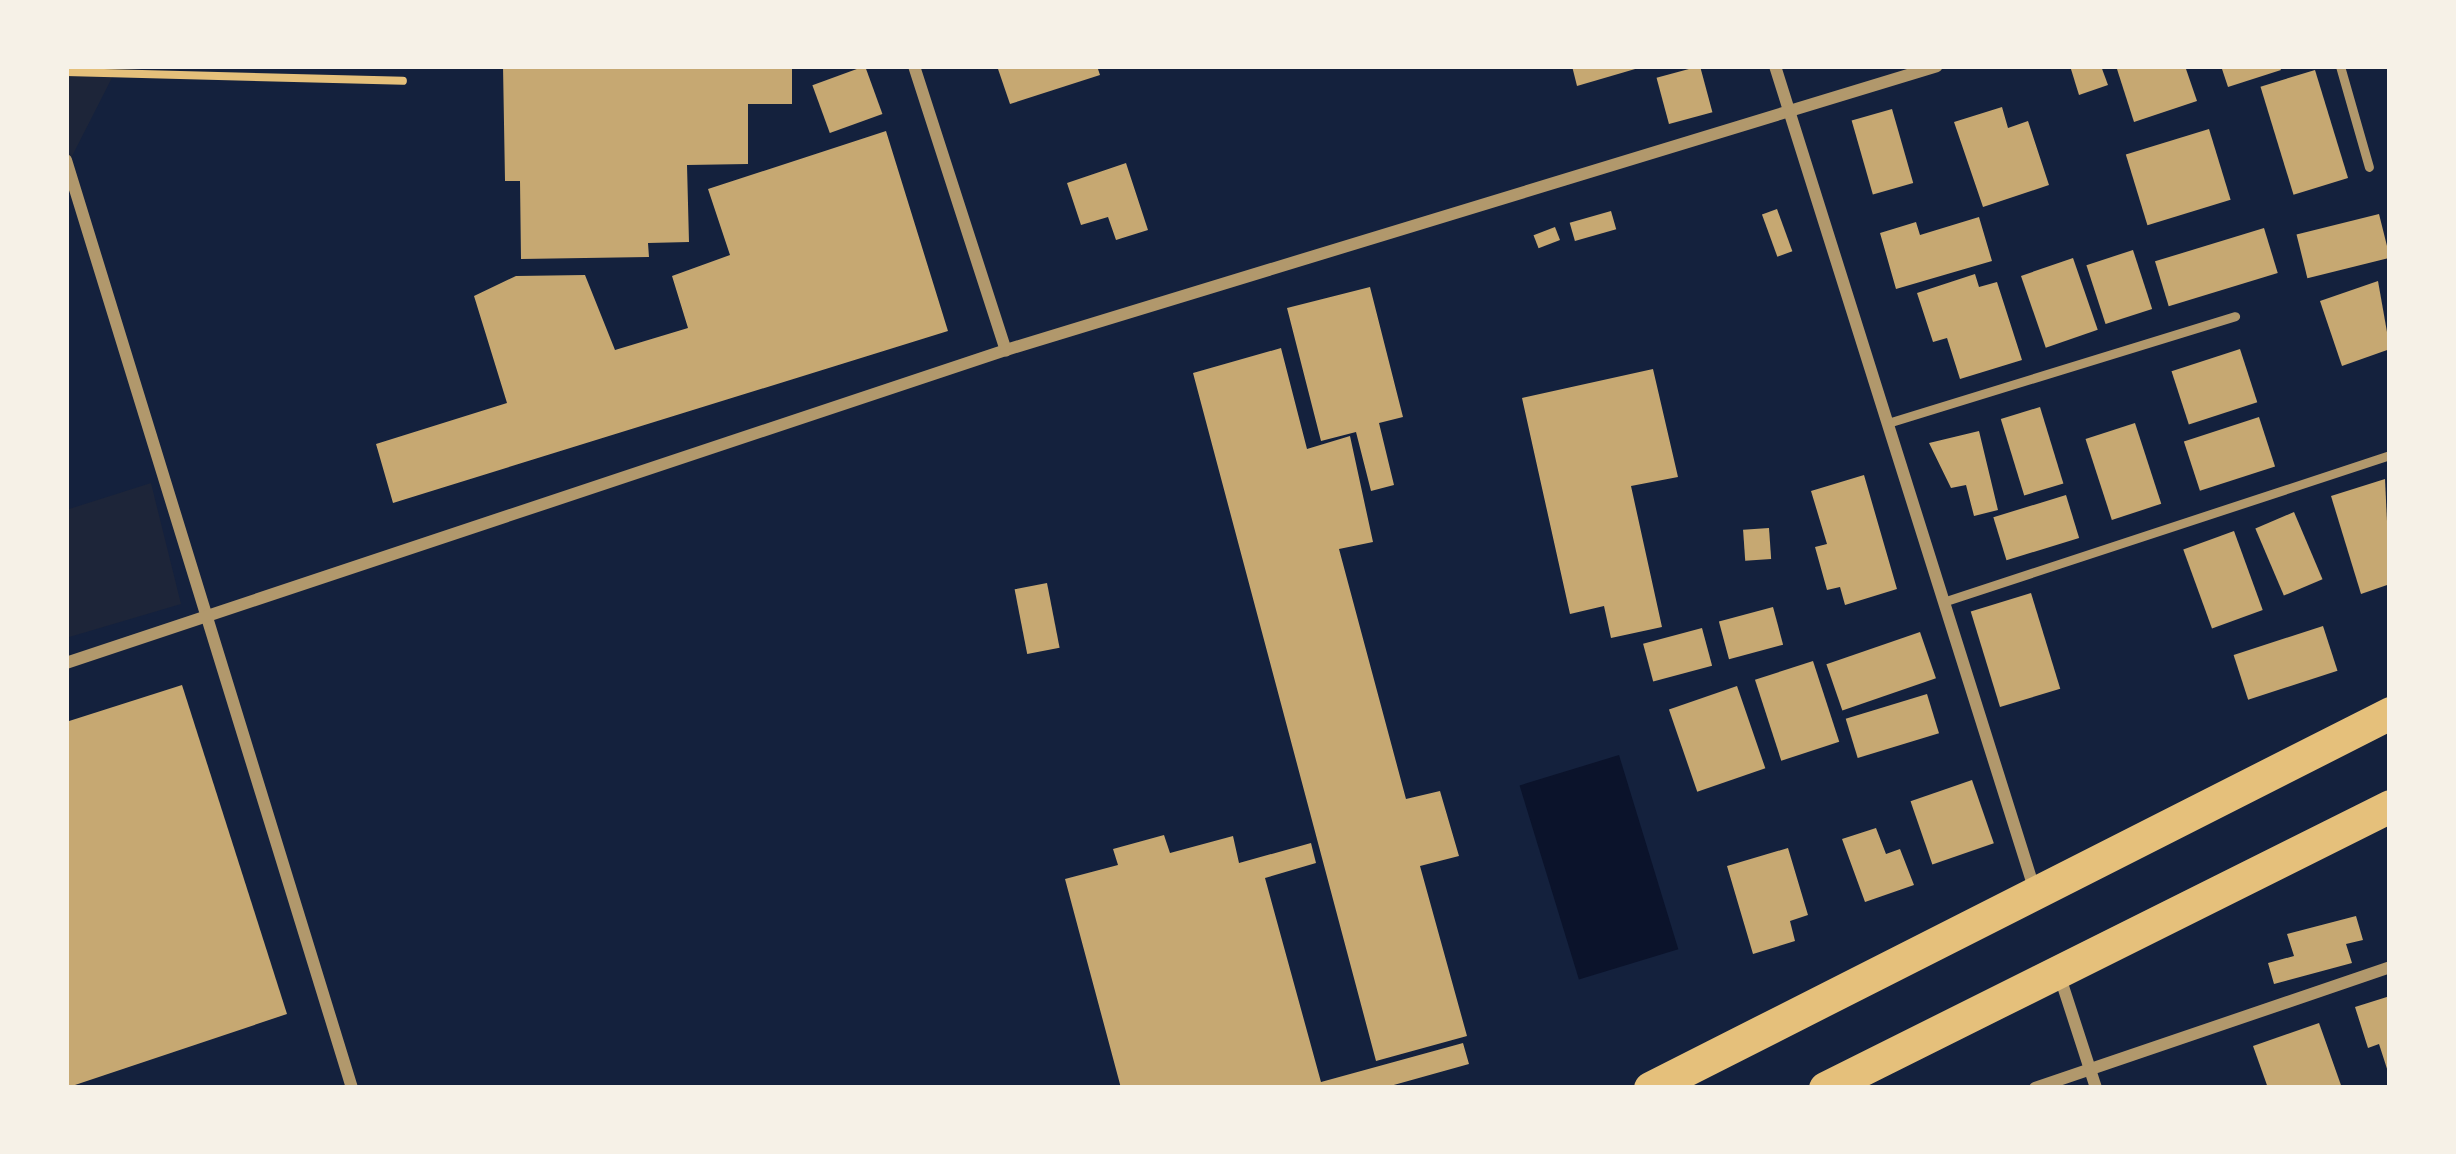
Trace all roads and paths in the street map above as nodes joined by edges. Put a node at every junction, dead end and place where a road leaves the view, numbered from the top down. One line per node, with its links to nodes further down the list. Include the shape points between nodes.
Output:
1 (914, 66): 11 (street)
2 (1775, 66): 7 (street)
3 (1936, 66): 7 (street)
4 (2340, 66): 9 (lane)
5 (66, 72): 6 (path)
6 (404, 81)
7 (1790, 114): 11 (street); 12 (street)
8 (66, 160): 15 (street)
9 (2369, 166)
10 (2235, 316): 12 (lane)
11 (1006, 350): 15 (street)
12 (1891, 422): 14 (street)
13 (2390, 455): 14 (lane)
14 (1949, 600): 19 (street)
15 (204, 618): 16 (street); 23 (street)
16 (66, 663)
17 (2390, 713): 19 (highway)
18 (2390, 806): 21 (highway)
19 (2037, 898): 24 (highway)
20 (2390, 967): 22 (street)
21 (2060, 976): 22 (street); 25 (highway)
22 (2088, 1065): 26 (street); 27 (street)
23 (352, 1088)
24 (1651, 1088)
25 (1825, 1088)
26 (2035, 1088)
27 (2096, 1088)

